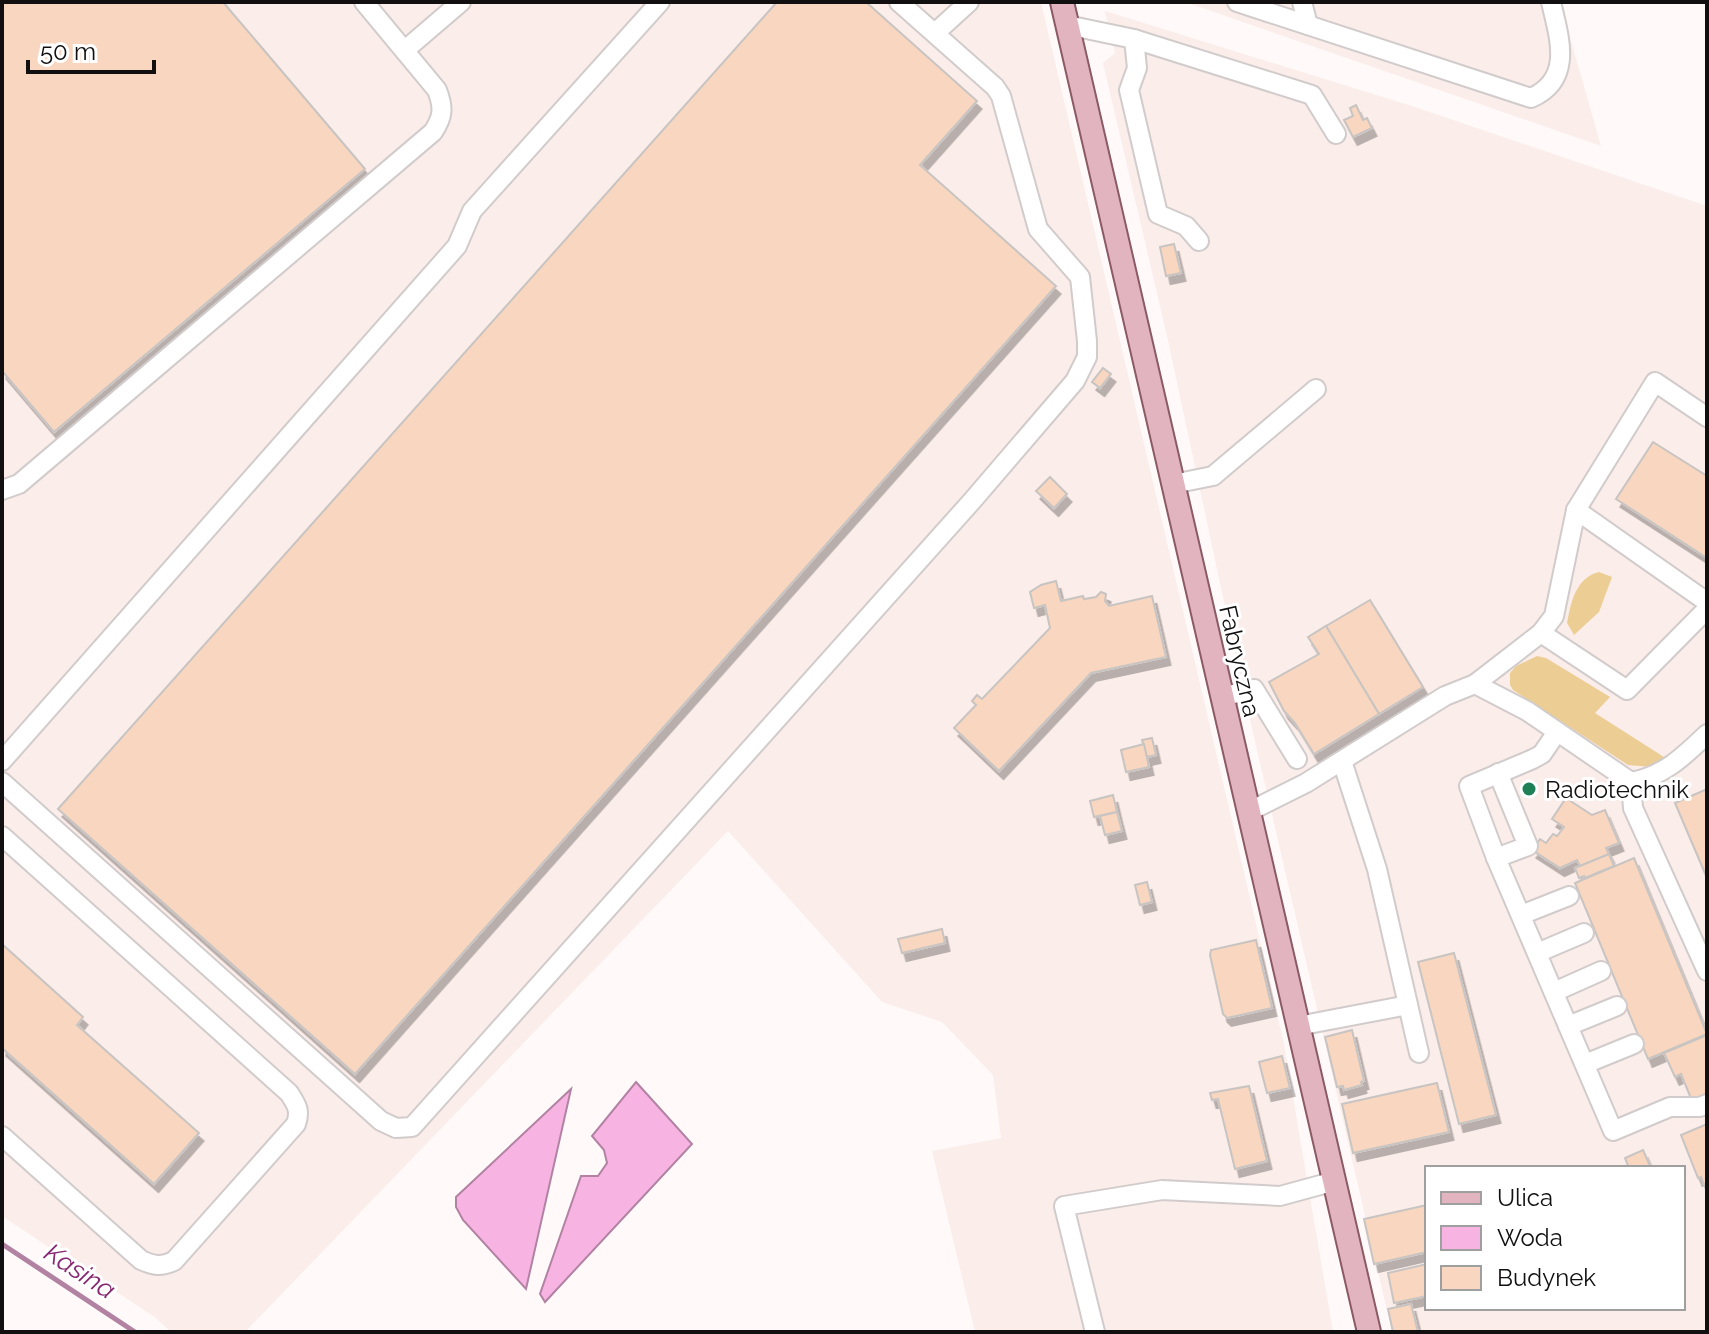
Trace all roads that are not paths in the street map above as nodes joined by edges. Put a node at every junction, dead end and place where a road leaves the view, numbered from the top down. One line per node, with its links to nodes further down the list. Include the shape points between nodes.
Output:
1 (364, 2): 14 (lane)
2 (461, 2): 14 (lane)
3 (660, 2): 30 (lane, via 472,211 457,246)
4 (899, 2): 12 (lane)
5 (969, 2): 12 (lane)
6 (1062, 2): 10 (main road, Fabryczna)
7 (1237, 2): 11 (lane)
8 (1302, 2): 11 (lane)
9 (1551, 2): 11 (lane, via 1560,64 1543,93 1531,98)
10 (1067, 25): 13 (lane); 19 (main road, Fabryczna)
11 (1308, 25)
12 (935, 33): 33 (lane, via 1001,96 1038,229 1080,277 1087,341 1083,367 962,512 412,1127 396,1128 381,1121)
13 (1134, 39): 15 (lane, via 1312,95); 16 (lane, via 1137,68 1129,90 1158,214 1186,226)
14 (405, 50): 20 (lane, via 442,101 442,117 433,132 19,484)
15 (1336, 134)
16 (1199, 241)
17 (1316, 389): 19 (lane, via 1213,476)
18 (1707, 417): 21 (lane, via 1655,382)
19 (1173, 484): 26 (main road, Fabryczna)
20 (2, 490)
21 (1576, 510): 22 (lane); 24 (lane, via 1554,616)
22 (1707, 602)
23 (1707, 609): 24 (lane, via 1627,690)
24 (1541, 633): 25 (lane)
25 (1475, 684): 27 (lane); 31 (lane, via 1445,696)
26 (1221, 697): 29 (lane, via 1254,689); 35 (main road, Fabryczna)
27 (1557, 732): 32 (lane, via 1542,754); 34 (lane)
28 (1707, 734): 34 (lane, via 1667,770)
29 (1297, 759)
30 (2, 761)
31 (1342, 761): 35 (lane); 45 (lane, via 1377,869)
32 (1498, 773): 37 (lane, via 1469,786); 37 (lane, via 1528,846)
33 (2, 782)
34 (1631, 782): 43 (lane, via 1633,808)
35 (1248, 812): 47 (main road, Fabryczna)
36 (2, 836): 53 (lane, via 289,1093 299,1115 174,1261 164,1266 141,1260)
37 (1496, 858): 39 (lane)
38 (1569, 896): 39 (lane)
39 (1521, 915): 41 (lane)
40 (1584, 933): 41 (lane)
41 (1537, 953): 44 (lane)
42 (1601, 971): 44 (lane)
43 (1707, 971)
44 (1554, 992): 48 (lane)
45 (1408, 1005): 47 (lane); 50 (lane)
46 (1617, 1006): 48 (lane)
47 (1298, 1026): 54 (main road, Fabryczna)
48 (1568, 1026): 51 (lane)
49 (1634, 1044): 51 (lane)
50 (1419, 1053)
51 (1585, 1064): 52 (lane, via 1613,1131 1670,1107)
52 (1707, 1104)
53 (2, 1136)
54 (1335, 1181): 55 (lane, via 1280,1196 1162,1190 1064,1206); 56 (main road, Fabryczna)
55 (1095, 1332)
56 (1369, 1332)

